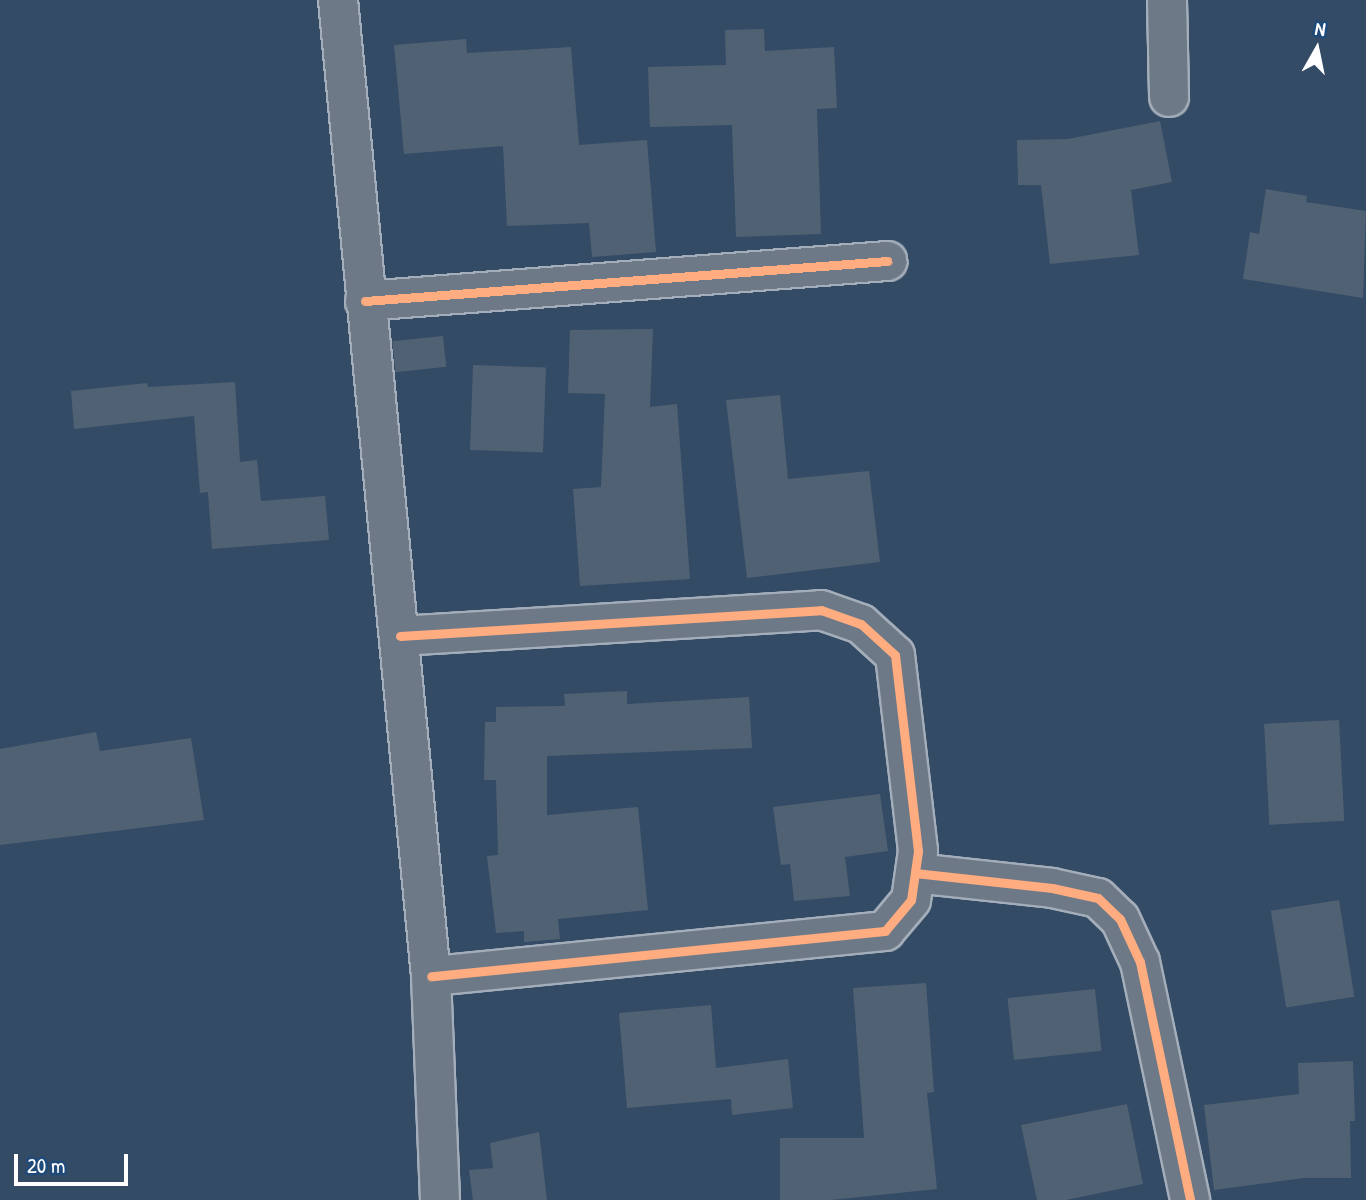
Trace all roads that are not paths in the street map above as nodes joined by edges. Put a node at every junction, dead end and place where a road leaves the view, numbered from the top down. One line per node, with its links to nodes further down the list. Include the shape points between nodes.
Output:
1 (338, 0): 5 (street)
2 (1167, 0): 3 (street)
3 (1169, 97)
4 (887, 261): 5 (street)
5 (365, 301): 6 (street)
6 (400, 636): 7 (street, via 821,610 861,624 895,655 918,851); 8 (street)
7 (915, 873): 8 (street, via 911,900 885,931); 10 (street, via 1098,898 1120,919 1140,962)
8 (431, 976): 9 (street)
9 (440, 1200)
10 (1190, 1200)

